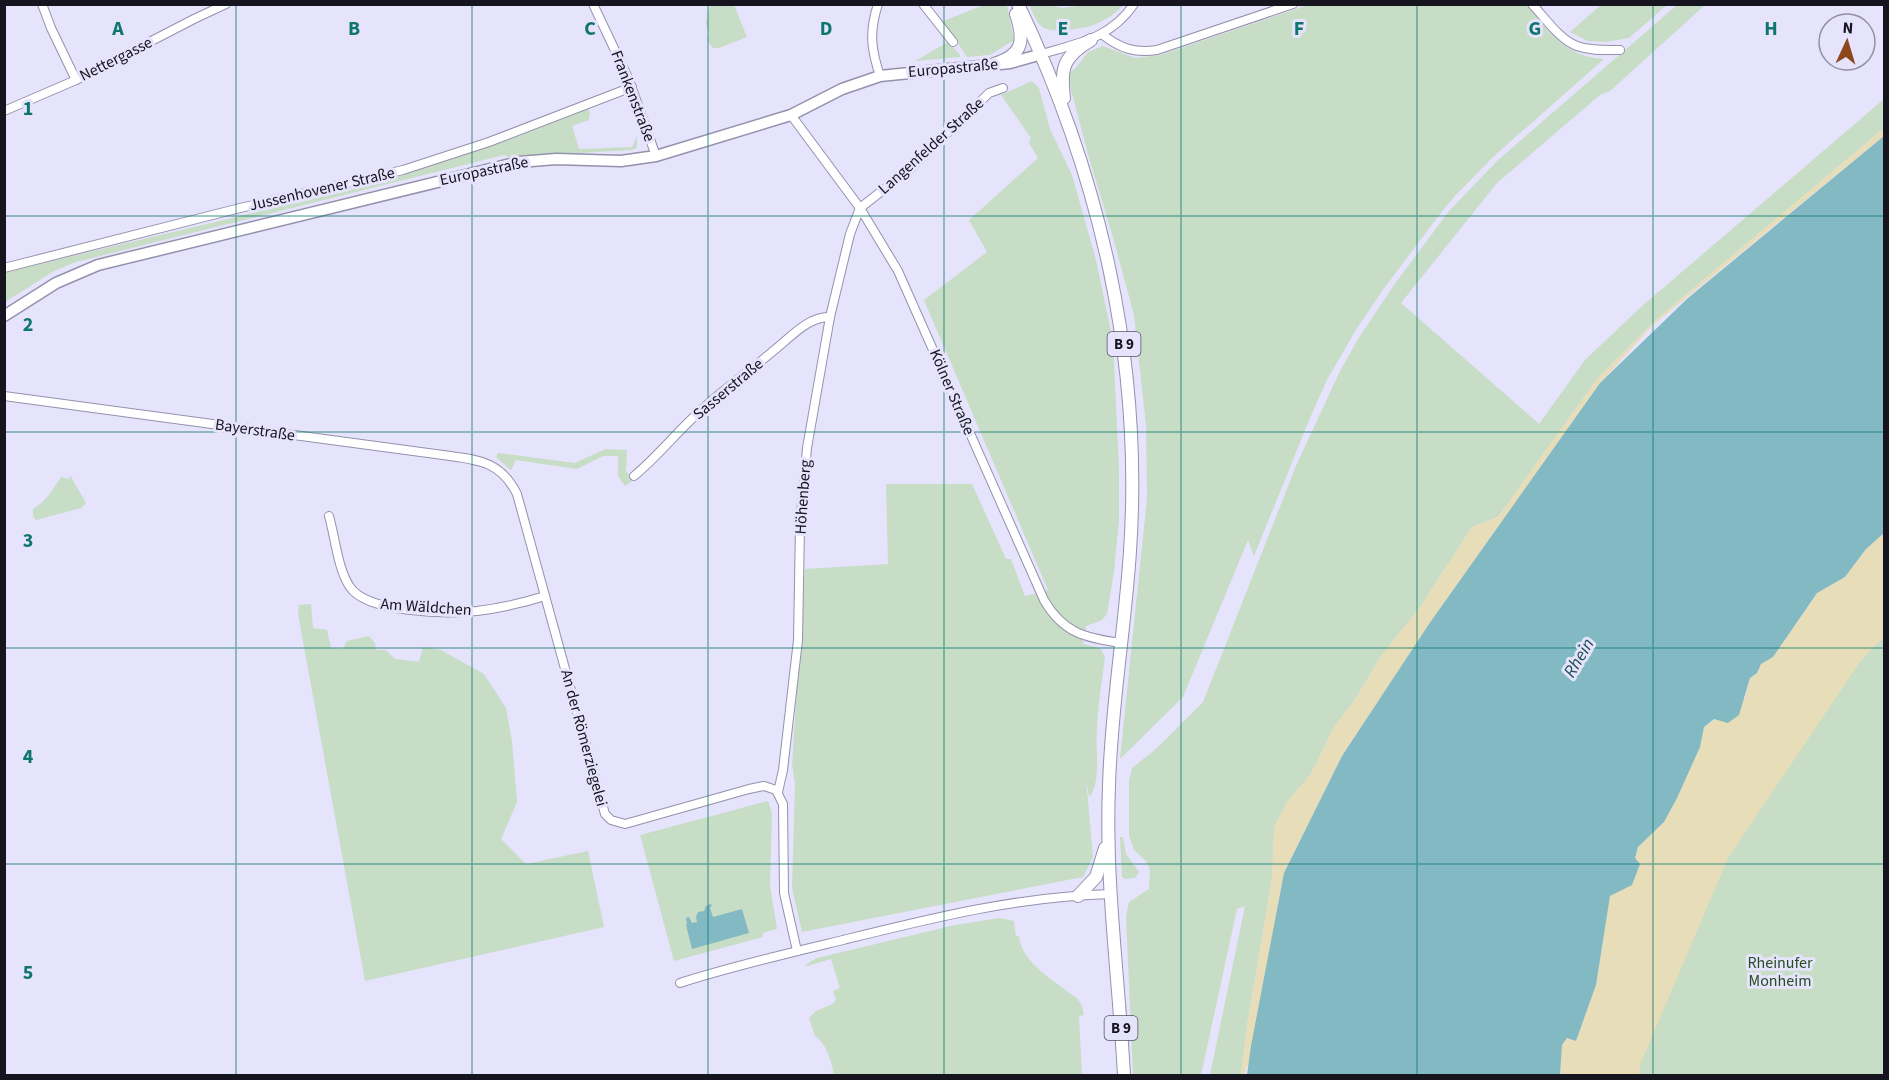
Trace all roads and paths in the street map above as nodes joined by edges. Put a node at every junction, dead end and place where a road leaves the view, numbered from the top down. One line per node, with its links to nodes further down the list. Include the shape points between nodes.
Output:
1 (42, 4): 18 (street)
2 (226, 4): 18 (street, Nettergasse)
3 (593, 4): 19 (street, Frankenstraße)
4 (878, 4): 17 (street, via 871,27)
5 (923, 4): 13 (street)
6 (1013, 4): 16 (main road, via 1021,33 1020,45 1008,60)
7 (1018, 4): 15 (main road, B 9)
8 (1134, 4): 11 (street)
9 (1293, 4): 11 (street, via 1157,50 1126,50)
10 (1532, 4): 14 (street, via 1575,46)
11 (1103, 35): 12 (street)
12 (1091, 40): 15 (street); 23 (main road, via 1075,49 1065,64 1062,82)
13 (952, 42)
14 (1620, 50)
15 (1042, 54): 16 (main road, Europastraße); 23 (main road, B 9)
16 (994, 64): 17 (main road, Europastraße)
17 (880, 76): 22 (main road, Europastraße, via 842,89)
18 (76, 80): 21 (street, Nettergasse)
19 (632, 87): 24 (street, Frankenstraße); 26 (street, Jussenhovener Straße, via 403,171)
20 (1003, 88): 25 (street, Langenfelder Straße, via 989,93 910,169)
21 (4, 111)
22 (791, 115): 24 (main road, Europastraße); 25 (street, Kölner Straße)
23 (1066, 117): 34 (main road, B 9, via 1106,247 1126,358 1132,500)
24 (656, 156): 27 (main road, Europastraße, via 621,161 537,160 470,173 98,265 56,282)
25 (860, 208): 28 (street, Höhenberg, via 849,234); 34 (street, Kölner Straße, via 915,307 1044,600 1053,615 1072,631)
26 (4, 268)
27 (4, 316)
28 (830, 317): 31 (street, Sasserstraße, via 809,323 748,370 696,414); 35 (street, Höhenberg, via 807,448 800,525 798,640)
29 (4, 396): 30 (street, Bayerstraße, via 478,460)
30 (502, 472): 33 (street, An der Römerziegelei, via 517,494)
31 (634, 476)
32 (329, 516): 33 (street, Am Wäldchen, via 344,575 356,595 365,600 401,609 475,611)
33 (545, 596): 35 (street, An der Römerziegelei, via 602,806 611,820 625,824 759,787 771,787)
34 (1121, 643): 36 (main road, B 9, via 1112,721)
35 (778, 792): 39 (street, via 785,818 784,893)
36 (1107, 841): 37 (main road, B 9); 38 (main road, via 1096,877)
37 (1112, 894): 38 (street); 41 (main road, B 9)
38 (1078, 896): 39 (street, via 968,910)
39 (797, 951): 40 (street)
40 (680, 983)
41 (1124, 1076)

